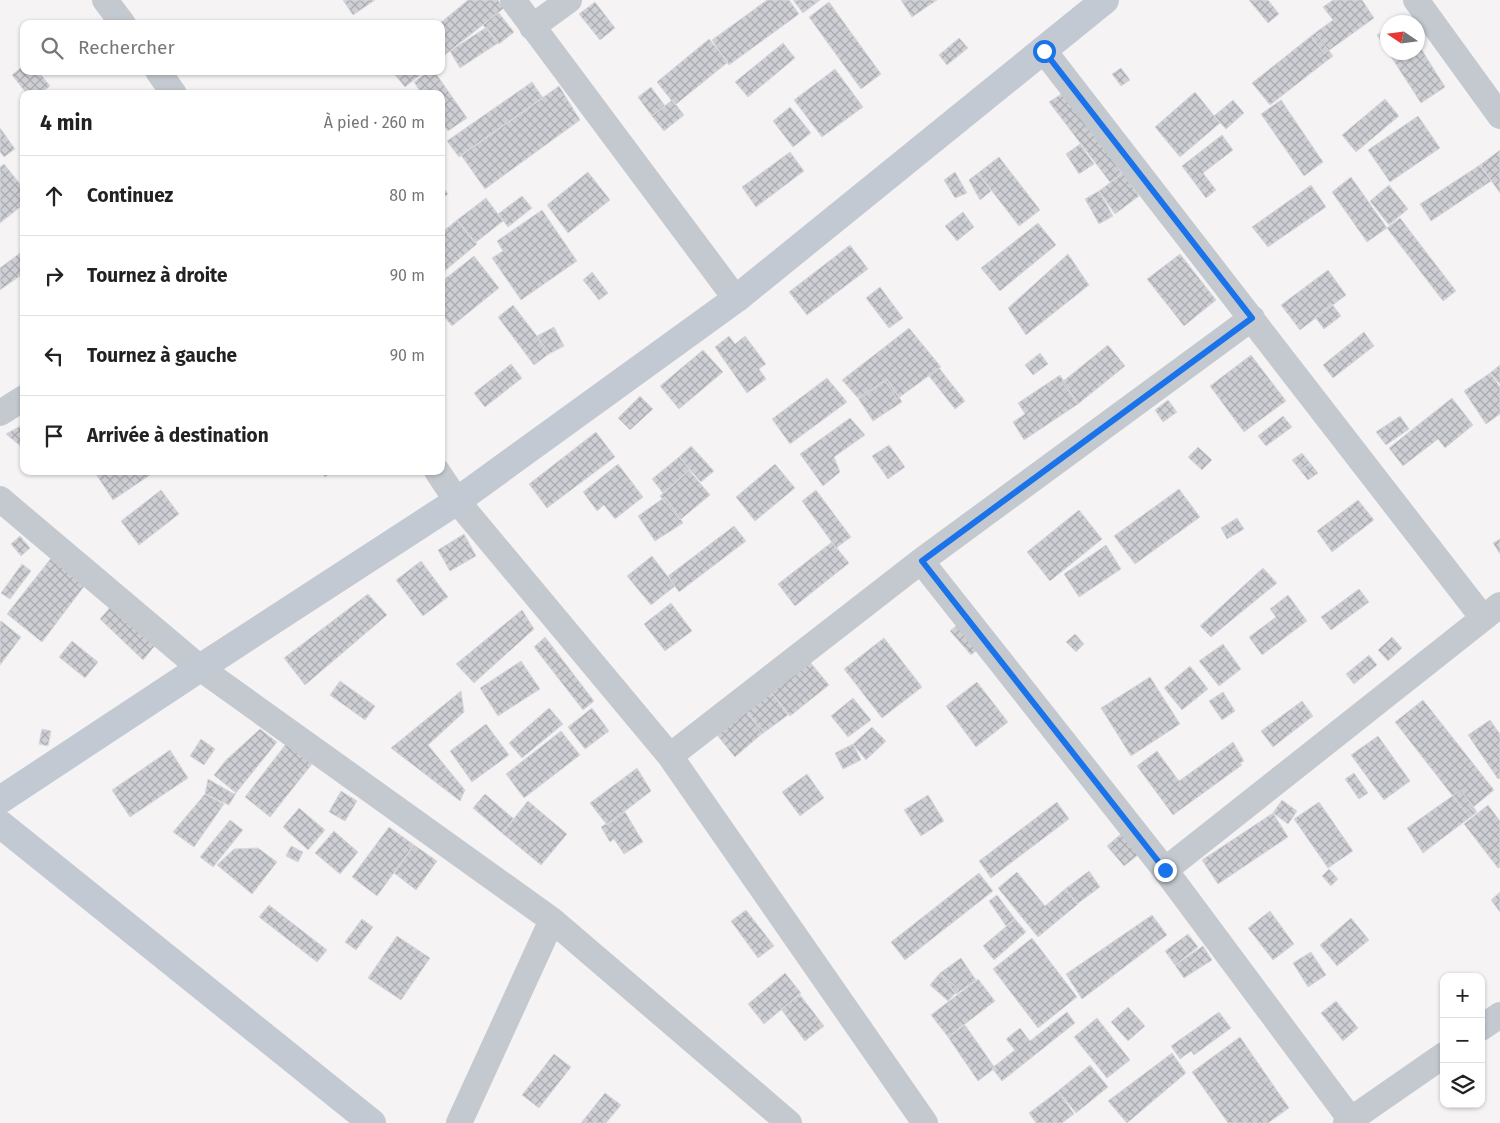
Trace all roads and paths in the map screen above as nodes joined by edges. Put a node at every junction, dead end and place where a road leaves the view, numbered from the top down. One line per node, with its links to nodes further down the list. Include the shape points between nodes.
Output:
1 (105, 0): 6 (street)
2 (513, 0): 7 (street)
3 (569, 0): 7 (street)
4 (1105, 0): 8 (street)
5 (1416, 0): 11 (street)
6 (119, 20)
7 (532, 28): 12 (street)
8 (1044, 51): 12 (street); 13 (street)
9 (161, 75): 10 (street)
10 (171, 90)
11 (1500, 116)
12 (736, 299): 18 (street)
13 (1252, 318): 19 (street); 20 (street)
14 (20, 400): 15 (street)
15 (0, 413)
16 (440, 475): 18 (street)
17 (0, 499): 21 (street)
18 (458, 502): 21 (street); 22 (street)
19 (922, 561): 22 (street); 25 (street)
20 (1491, 612): 25 (street)
21 (200, 668): 23 (street); 26 (street)
22 (670, 756): 34 (street)
23 (0, 800)
24 (0, 824): 31 (street)
25 (1165, 870): 30 (street)
26 (552, 920): 32 (street); 33 (street)
27 (1500, 1015): 28 (street)
28 (1485, 1025)
29 (1440, 1057): 30 (street)
30 (1349, 1121)
31 (372, 1123)
32 (459, 1123)
33 (789, 1123)
34 (925, 1123)

